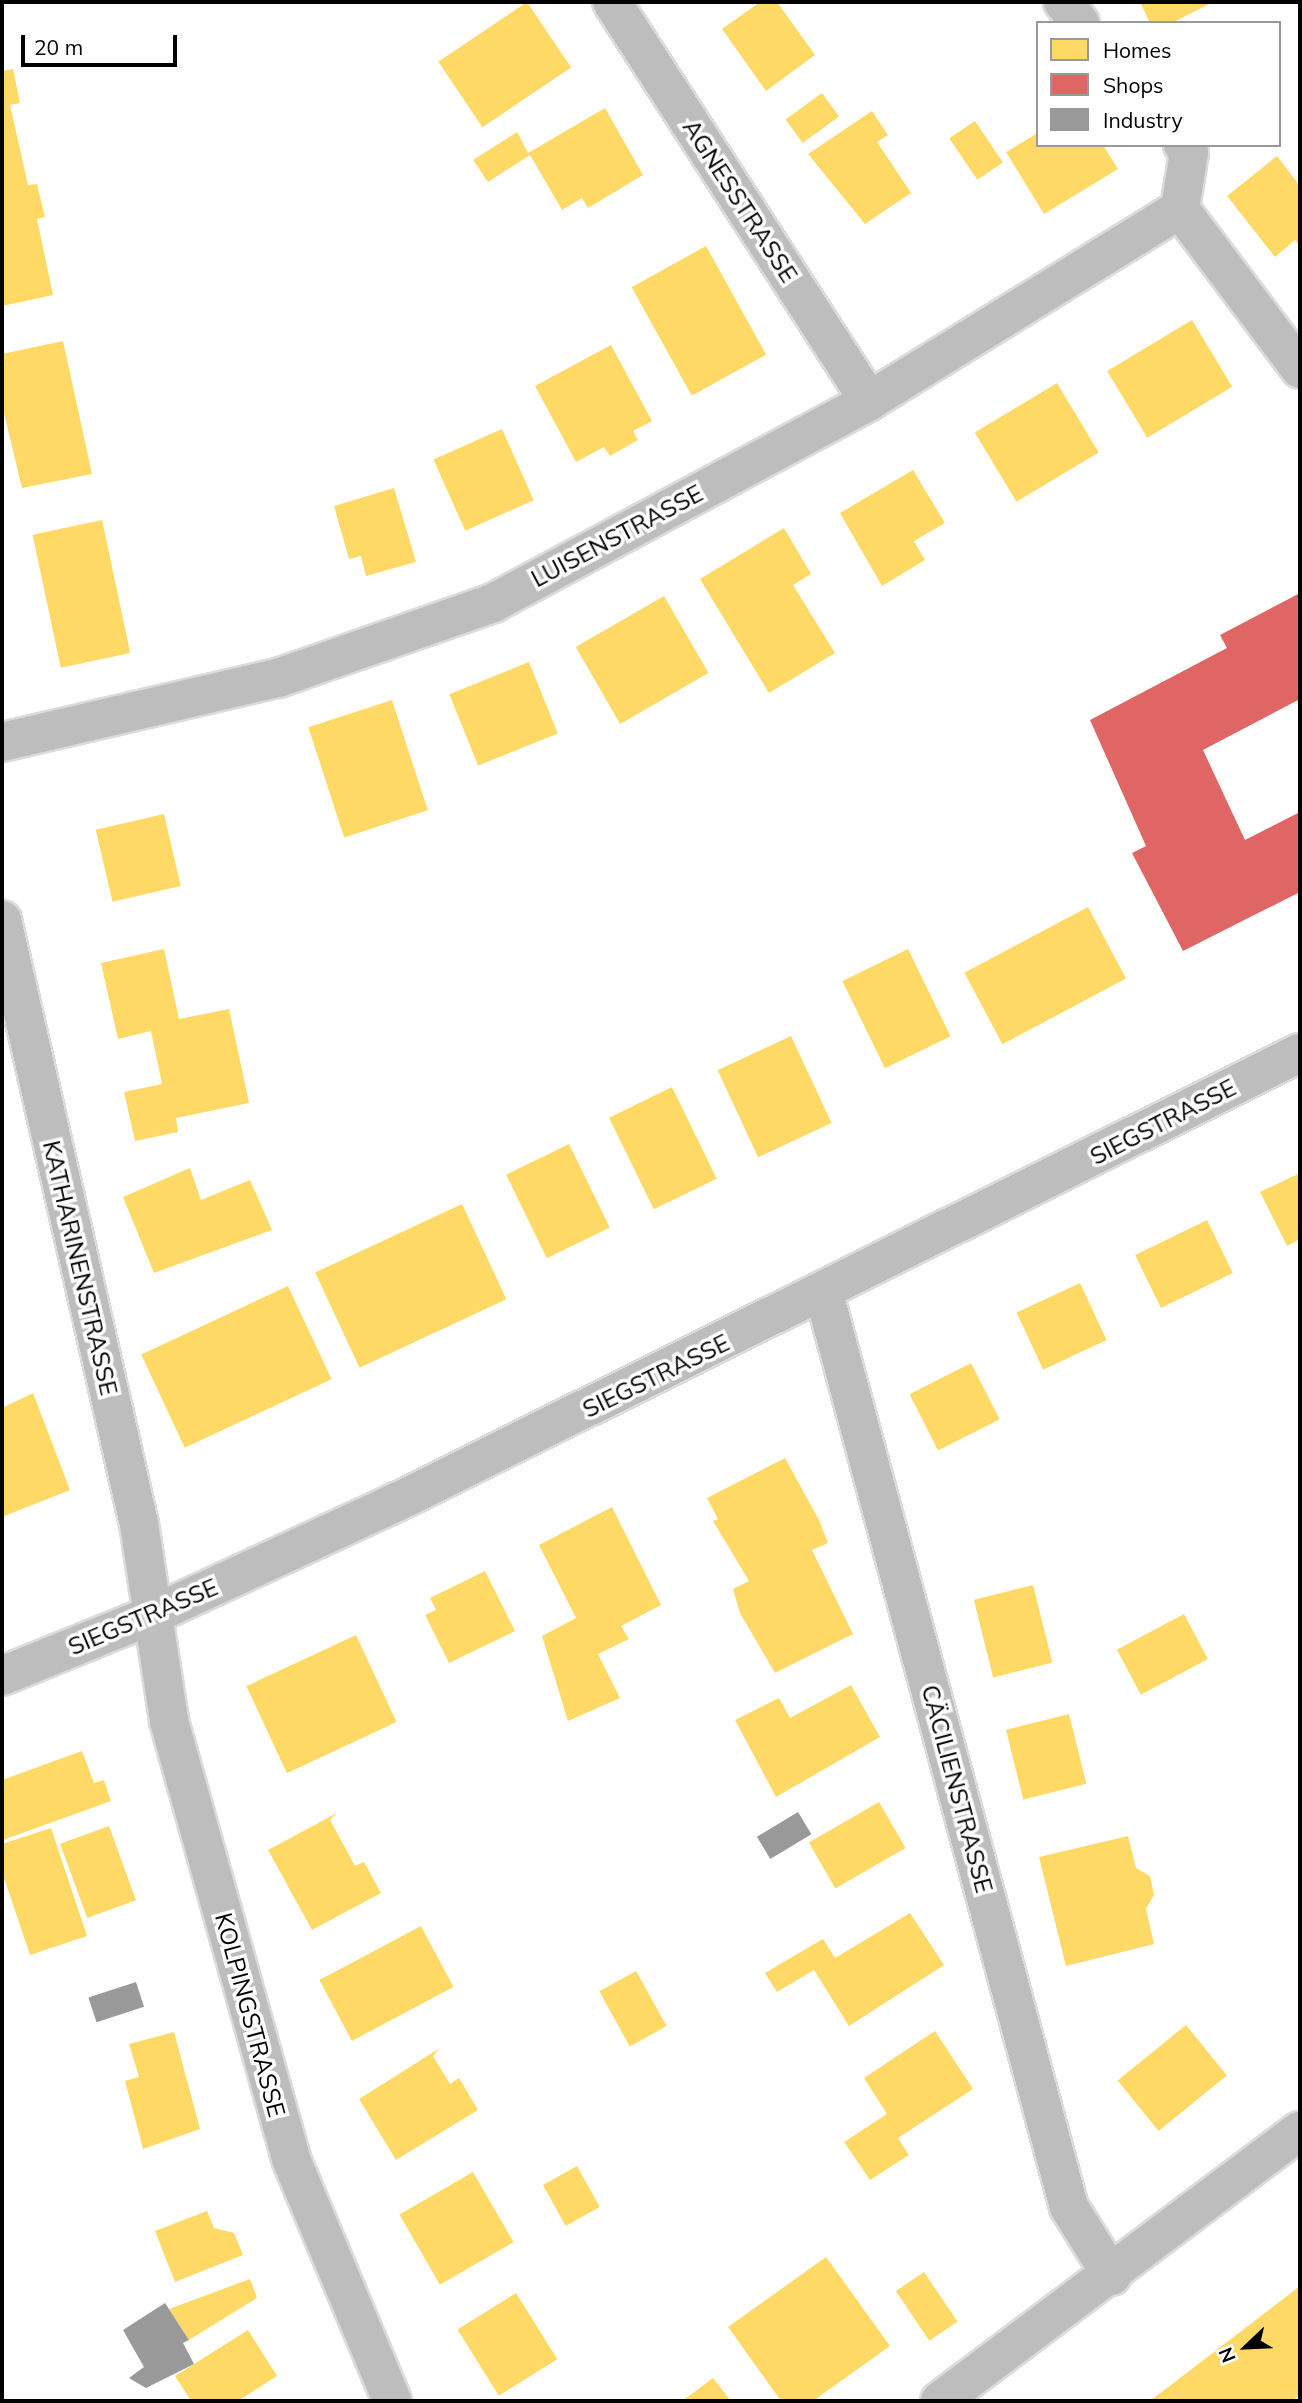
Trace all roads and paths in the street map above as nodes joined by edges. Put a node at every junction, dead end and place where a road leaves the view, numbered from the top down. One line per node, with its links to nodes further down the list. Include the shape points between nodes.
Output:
1 (612, 2): 7 (street, AGNESSTRASSE)
2 (1063, 2): 3 (street)
3 (1078, 21)
4 (1185, 147): 5 (street, via 1189,152)
5 (1180, 209): 6 (street); 7 (street, LUISENSTRASSE)
6 (1300, 369)
7 (869, 401): 8 (street, LUISENSTRASSE, via 493,603 278,678)
8 (2, 742)
9 (4, 942): 12 (street, KATHARINENSTRASSE, via 139,1524)
10 (1300, 1053): 11 (street, SIEGSTRASSE)
11 (824, 1294): 12 (street, SIEGSTRASSE); 15 (street, CÄCILIENSTRASSE, via 1069,2207)
12 (150, 1616): 13 (street, SIEGSTRASSE); 16 (street, KOLPINGSTRASSE, via 169,1721 261,2067 291,2159)
13 (2, 1676)
14 (1300, 2132): 15 (street)
15 (1112, 2276): 17 (street)
16 (392, 2401)
17 (940, 2401)

